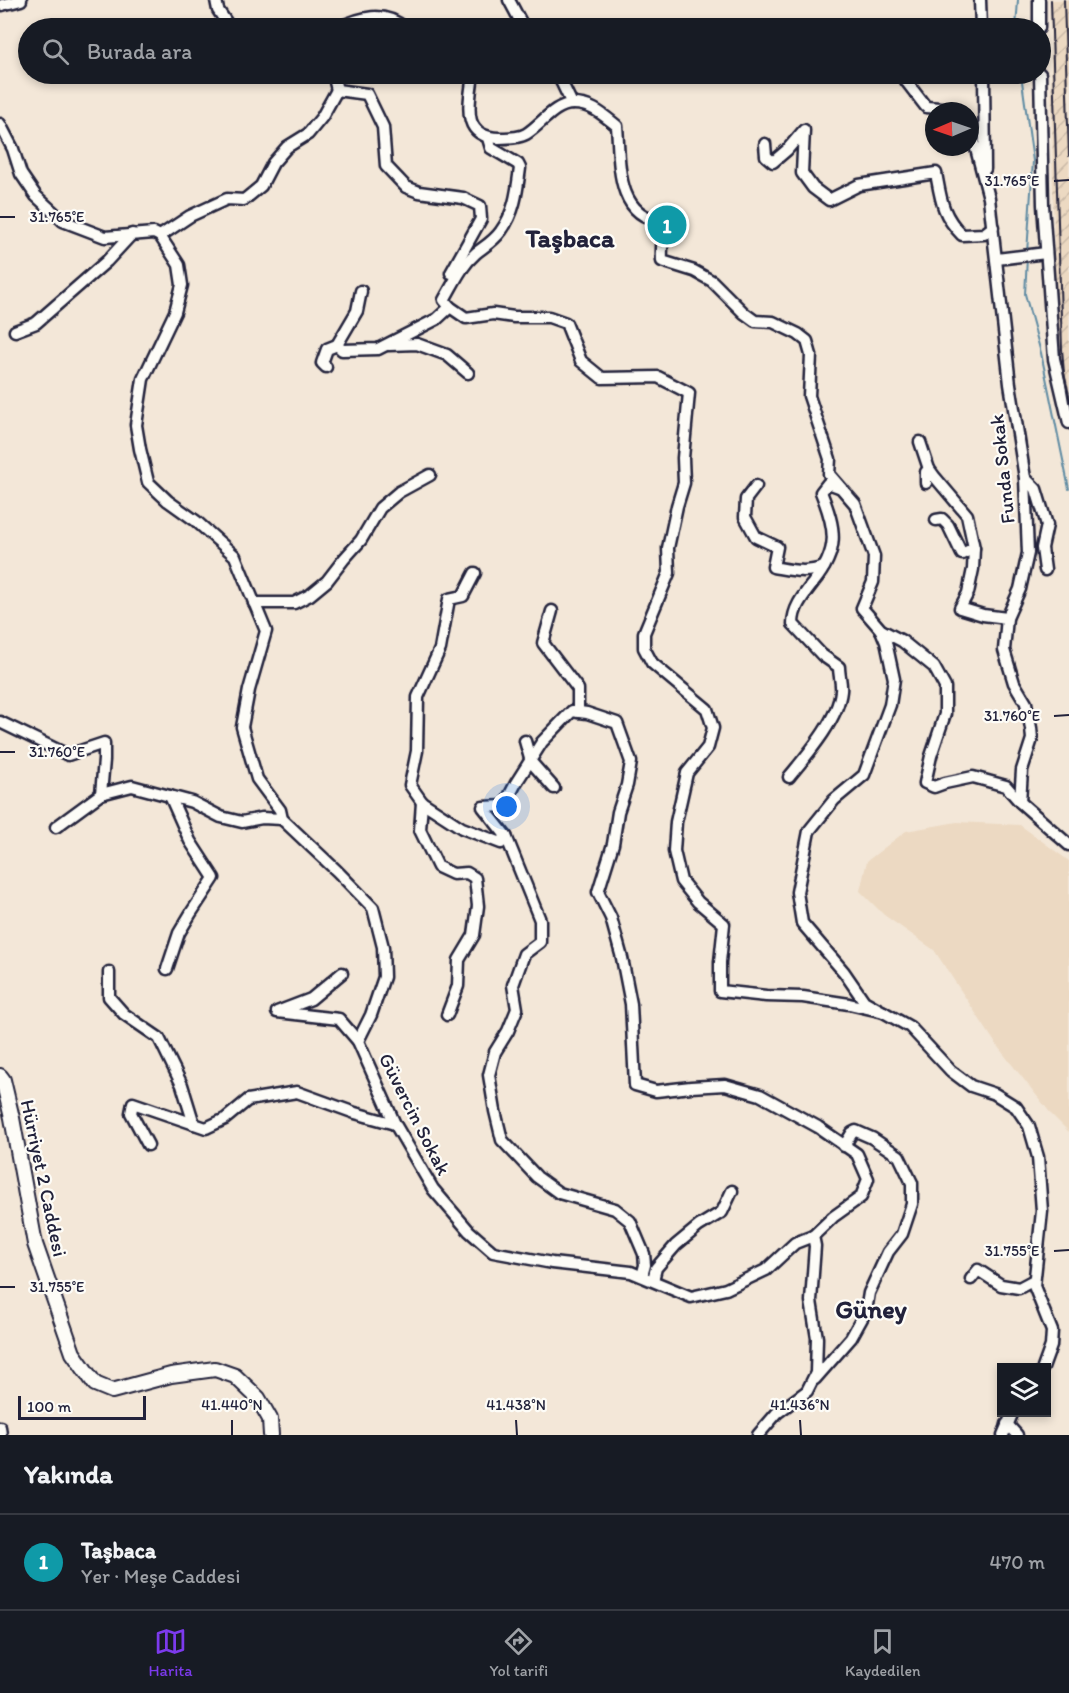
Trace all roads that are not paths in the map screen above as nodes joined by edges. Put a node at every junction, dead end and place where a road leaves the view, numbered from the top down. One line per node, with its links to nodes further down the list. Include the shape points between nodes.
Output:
1 (17, 0): 6 (street)
2 (216, 0): 7 (street)
3 (509, 0): 10 (street)
4 (980, 0): 11 (street)
5 (1039, 0): 12 (street)
6 (1, 6)
7 (223, 18)
8 (365, 18): 9 (street)
9 (381, 18)
10 (519, 18)
11 (981, 18)
12 (1039, 18)
13 (336, 84): 19 (street)
14 (472, 84): 23 (street, via 468,118)
15 (562, 84): 20 (street)
16 (908, 84): 21 (street)
17 (984, 84): 26 (street)
18 (1040, 84): 30 (street)
19 (337, 90): 29 (street, via 322,117 308,134 287,147 261,186 244,200 227,199 190,216); 33 (street, via 367,94 382,128 386,166 406,187 464,198 480,206 481,219 452,272)
20 (572, 104): 23 (street, via 560,106 525,135); 46 (street, via 593,107 617,126 624,193 634,208 651,220 662,221 662,261 712,281 755,321 773,322 807,341 812,355 809,396 830,459 829,474)
21 (925, 106)
22 (0, 124): 28 (street, via 21,174 36,196 63,221 105,237)
23 (488, 138): 33 (street, via 491,148 520,168 516,200 502,231 461,269)
24 (765, 144): 27 (street, via 766,156 774,162 804,130 802,173 829,200 859,185 936,173 942,207 962,235 984,234)
25 (978, 156): 26 (street, Funda Sokak)
26 (985, 183): 27 (street, Funda Sokak)
27 (993, 227): 31 (street, Funda Sokak)
28 (132, 234): 29 (street); 34 (street, via 36,323)
29 (160, 236): 52 (street, Güvercin Sokak, via 179,265 182,285 175,312 143,379 136,425 148,482 235,556)
30 (1046, 253): 31 (street); 39 (street, via 1054,359)
31 (997, 259): 43 (street, Funda Sokak)
32 (361, 291): 35 (street, via 357,311)
33 (447, 303): 36 (street, via 437,319); 73 (street, via 466,318 493,314 549,317 566,323 581,361 602,378 658,377 689,393 684,483 668,548 669,573 644,633 644,648 652,663 707,709 713,729 708,747 687,773 676,822 674,851 681,881 724,924 720,991 803,997)
34 (15, 331)
35 (337, 345): 36 (street, via 342,350 378,349); 37 (street, via 327,349 322,363)
36 (386, 345): 38 (street, via 417,344 447,355)
37 (326, 367)
38 (468, 373)
39 (1069, 423)
40 (920, 442): 41 (street)
41 (929, 469): 44 (street); 48 (street, via 967,515)
42 (430, 475): 52 (street, via 380,508 361,540 310,595 294,603)
43 (1025, 478): 50 (street, via 1036,489 1047,525 1042,548); 54 (street, Funda Sokak, via 1028,553 1020,589)
44 (926, 483)
45 (756, 486): 49 (street, via 746,499 745,517 756,537 777,547 773,567 797,572)
46 (840, 487): 49 (street, via 828,483 821,492 834,539); 55 (street, via 855,504 874,556 873,582 862,608)
47 (936, 520): 48 (street, via 942,519 948,525 962,554)
48 (974, 548): 54 (street, via 968,593 960,608)
49 (825, 567): 60 (street, via 802,596 793,614 793,624 839,668 841,692 816,743)
50 (1046, 570)
51 (475, 573): 64 (street, via 464,596 449,599 440,649 418,697 417,751 410,785)
52 (254, 603): 66 (street, Güvercin Sokak, via 266,631 242,728 257,779 280,810)
53 (552, 611): 56 (street, via 543,643 578,689)
54 (1007, 618): 65 (street, Funda Sokak, via 1004,650 1014,683 1026,703 1032,739 1022,770)
55 (881, 630): 65 (street, via 902,641 934,667 945,687 945,714 925,783 934,787 973,777 1006,786); 73 (street, via 894,679 890,705 864,776 834,800 809,831 796,892 802,923 864,1001)
56 (578, 712): 59 (street, via 572,711 542,742); 80 (street, Güvercin Sokak, via 617,723 631,762 614,844 598,892 611,918 629,992 635,1085 656,1091 725,1086 760,1095)
57 (0, 722): 62 (street, via 68,755 104,743)
58 (525, 741): 59 (street)
59 (531, 762): 61 (street); 68 (street, via 504,806 483,807)
60 (789, 777)
61 (554, 788)
62 (101, 794): 63 (street, via 132,786); 67 (street)
63 (170, 796): 66 (street, via 242,822); 70 (street, via 189,841 214,878 179,933)
64 (422, 802): 68 (street, via 462,828 491,840 501,843); 74 (street, via 420,830 438,867 475,878 478,906 474,935 459,960 459,986)
65 (1020, 802): 69 (street)
66 (282, 819): 75 (street, Güvercin Sokak, via 373,908 383,947 384,977 372,1015)
67 (56, 827)
68 (506, 836): 83 (street, via 540,920 540,942 524,954 513,985 517,1009 495,1052 489,1075 502,1140 537,1177 559,1193 615,1209 630,1221 644,1254)
69 (1069, 845)
70 (166, 969)
71 (109, 972): 77 (street, via 109,997 124,1014 159,1038 182,1085)
72 (342, 973): 75 (street, via 311,999 277,1012 339,1019)
73 (884, 1012): 85 (street, via 910,1027 951,1071 971,1086 1016,1107 1029,1126 1038,1157 1042,1211)
74 (447, 1015)
75 (358, 1041): 78 (street, Güvercin Sokak)
76 (0, 1076): 92 (street, Hürriyet 2 Caddesi, via 12,1118 35,1245 73,1353 95,1384 112,1390 214,1369 235,1376 258,1398 270,1419)
77 (194, 1124): 78 (street, via 206,1128 225,1119 248,1100 297,1092); 79 (street, via 133,1103 131,1113)
78 (395, 1124): 83 (street, Güvercin Sokak, via 433,1189 493,1252 631,1272)
79 (148, 1145)
80 (844, 1146): 82 (street, Güvercin Sokak, via 857,1154 868,1179 861,1197); 87 (street, via 856,1131 899,1156 912,1183 912,1204 902,1234 888,1252 869,1293 866,1311 851,1338)
81 (732, 1191): 83 (street, via 722,1212 676,1245)
82 (813, 1236): 83 (street, Güvercin Sokak, via 795,1243 766,1270 726,1289 691,1297); 87 (street, via 811,1301 817,1338 816,1373)
83 (647, 1278)
84 (971, 1279): 85 (street, via 978,1270 1001,1285 1018,1287)
85 (1034, 1280): 86 (street, via 1052,1331)
86 (1046, 1363)
87 (811, 1383): 93 (street)
88 (1011, 1417): 89 (street)
89 (1007, 1424): 94 (street); 95 (street)
90 (0, 1427): 91 (street)
91 (1, 1435)
92 (271, 1435)
93 (758, 1435)
94 (1003, 1435)
95 (1017, 1435)

